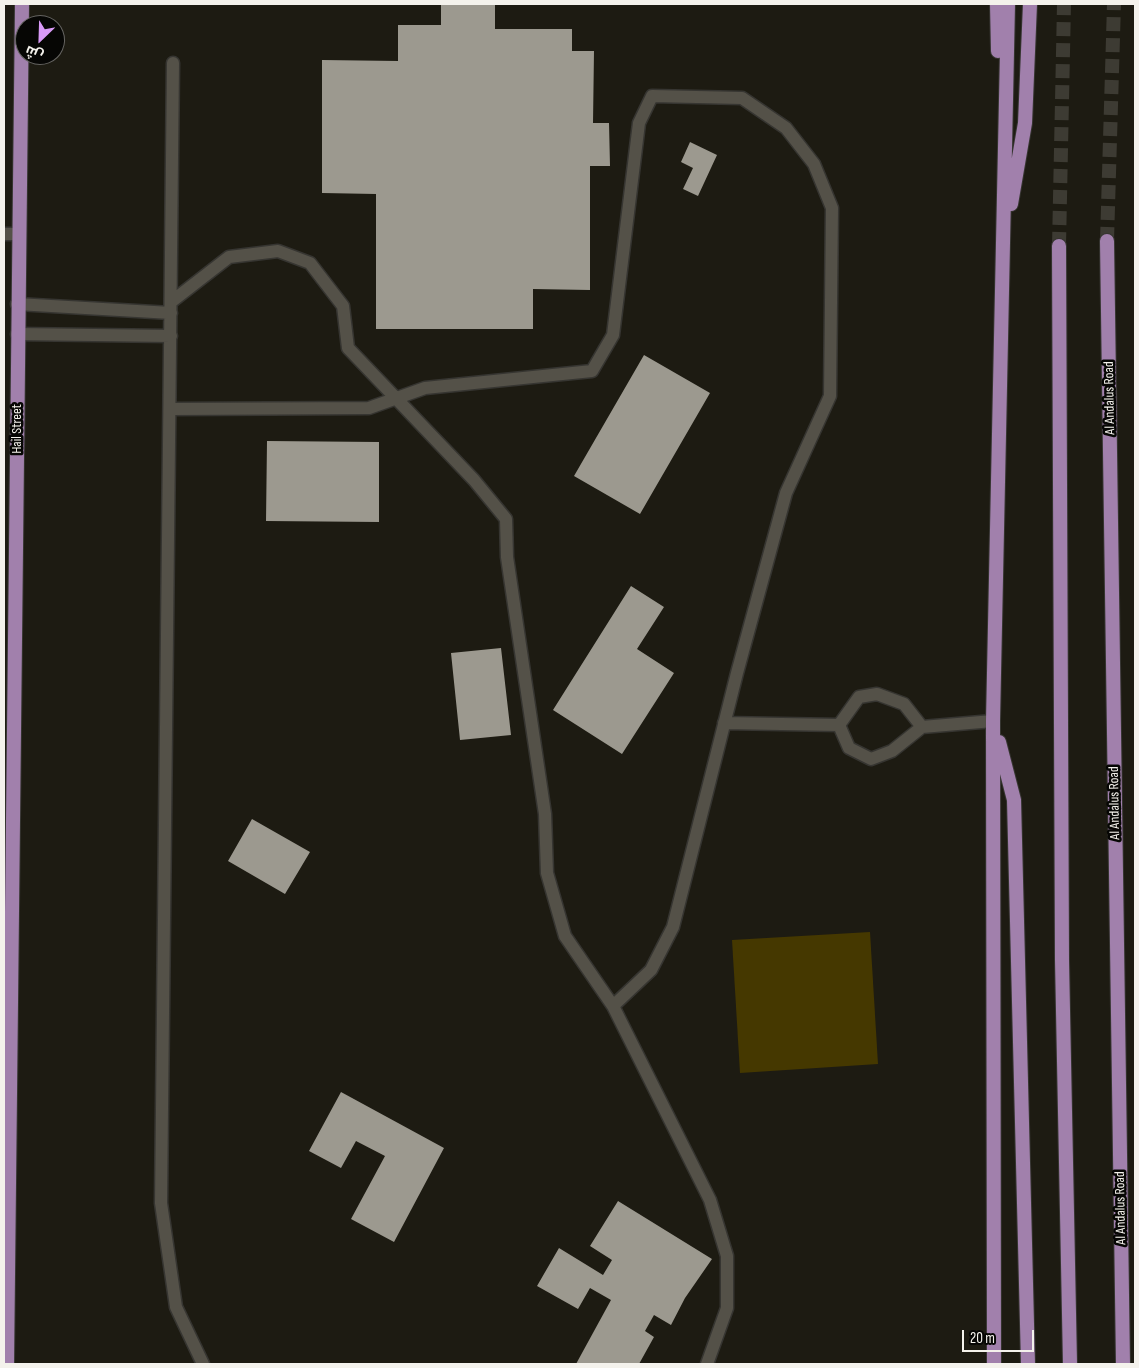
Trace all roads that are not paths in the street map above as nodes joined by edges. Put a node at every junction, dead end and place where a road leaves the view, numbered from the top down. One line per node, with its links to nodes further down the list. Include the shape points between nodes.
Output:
1 (22, 4): 7 (main road, Hail Street)
2 (997, 4): 10 (main road)
3 (1008, 4): 10 (main road)
4 (1030, 4): 10 (main road, via 1025,122)
5 (173, 63): 12 (lane)
6 (4, 234): 7 (lane)
7 (18, 234): 11 (main road, Hail Street)
8 (1107, 241): 28 (main road, Al Andalus Road)
9 (1059, 246): 27 (main road, via 1062,960)
10 (1003, 255): 17 (main road)
11 (17, 304): 12 (lane); 13 (main road, Hail Street)
12 (171, 308): 14 (lane); 15 (lane, via 229,257 278,251 310,263 343,306 348,348)
13 (17, 334): 14 (lane); 22 (main road, Hail Street)
14 (171, 336): 16 (lane)
15 (395, 397): 16 (lane, via 369,408); 18 (lane, via 425,388 592,371 613,335 639,122 652,96 742,98 786,128 814,164 832,208 830,396 786,492); 21 (lane, via 474,480 506,519 507,557 545,814 547,873 565,936)
16 (170, 409): 23 (lane, via 161,1203 176,1307)
17 (993, 721): 20 (lane); 25 (main road); 26 (main road, via 1014,800)
18 (724, 723): 19 (lane); 21 (lane, via 673,927 650,970)
19 (839, 725): 20 (lane, via 859,698 876,694 904,704); 20 (lane, via 849,748 871,759 892,751)
20 (922, 727)
21 (613, 1006): 24 (lane, via 710,1200 728,1256 727,1308)
22 (8, 1364)
23 (203, 1364)
24 (707, 1364)
25 (994, 1364)
26 (1028, 1364)
27 (1070, 1364)
28 (1123, 1364)

